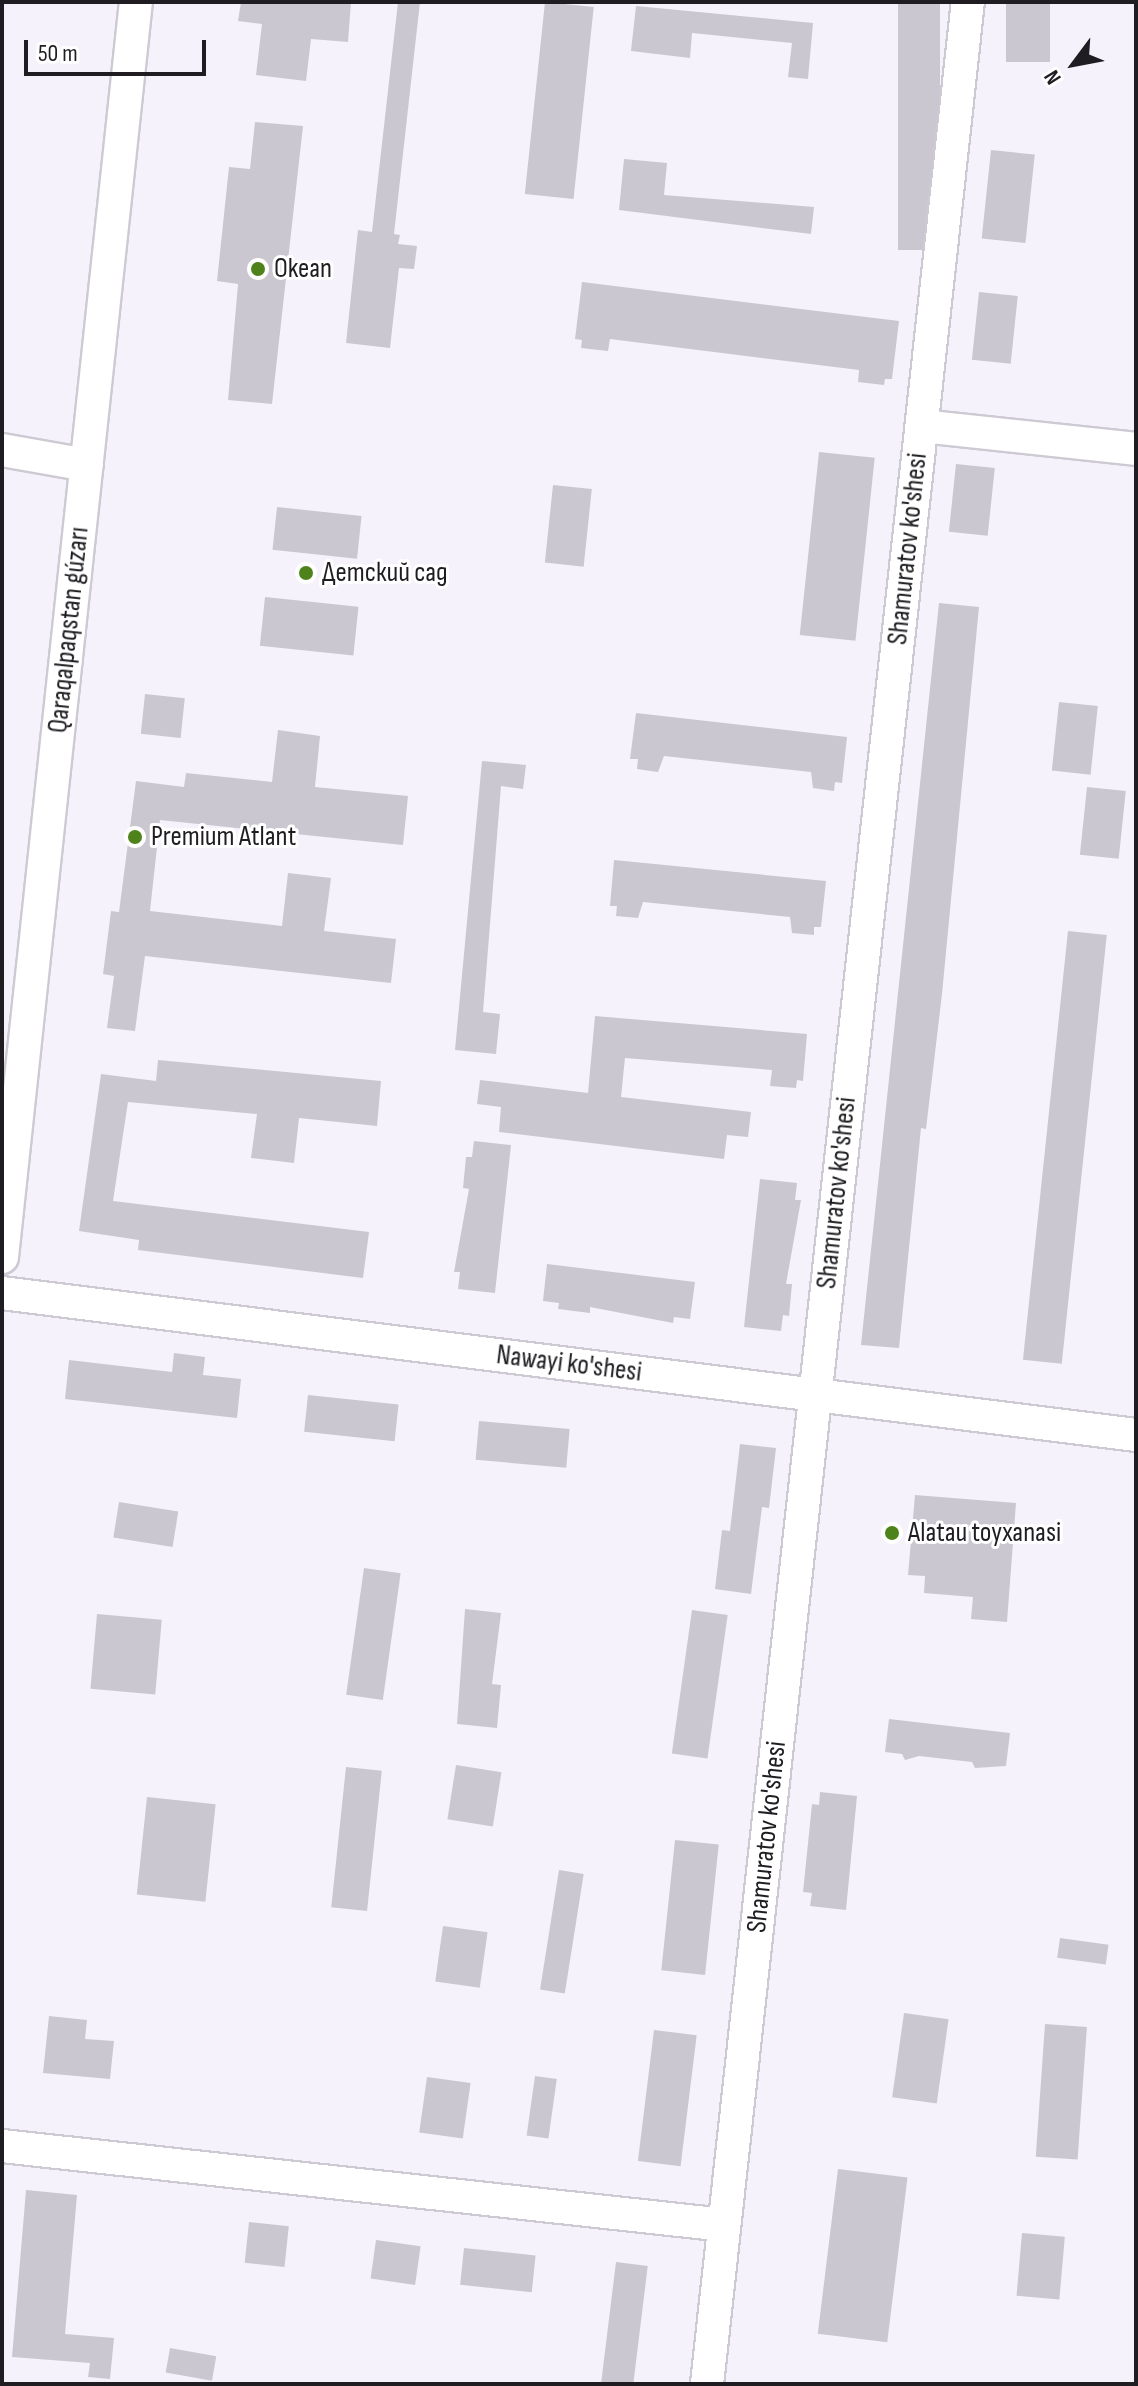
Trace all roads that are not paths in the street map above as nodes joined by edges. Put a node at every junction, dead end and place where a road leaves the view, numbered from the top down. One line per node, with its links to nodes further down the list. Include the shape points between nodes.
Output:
1 (136, 2): 6 (street, Qaraqalpaqstan gúzarı)
2 (968, 2): 3 (street, Shamuratov ko'shesi)
3 (922, 426): 4 (street); 9 (street, Shamuratov ko'shesi)
4 (1136, 449)
5 (2, 450): 6 (street)
6 (87, 465): 7 (street, Qaraqalpaqstan gúzarı)
7 (2, 1257)
8 (2, 1293): 9 (street, Nawayi ko'shesi)
9 (815, 1395): 10 (street, Nawayi ko'shesi); 12 (street, Shamuratov ko'shesi)
10 (1136, 1435)
11 (2, 2146): 12 (street)
12 (724, 2225): 13 (street, Shamuratov ko'shesi)
13 (707, 2384)

